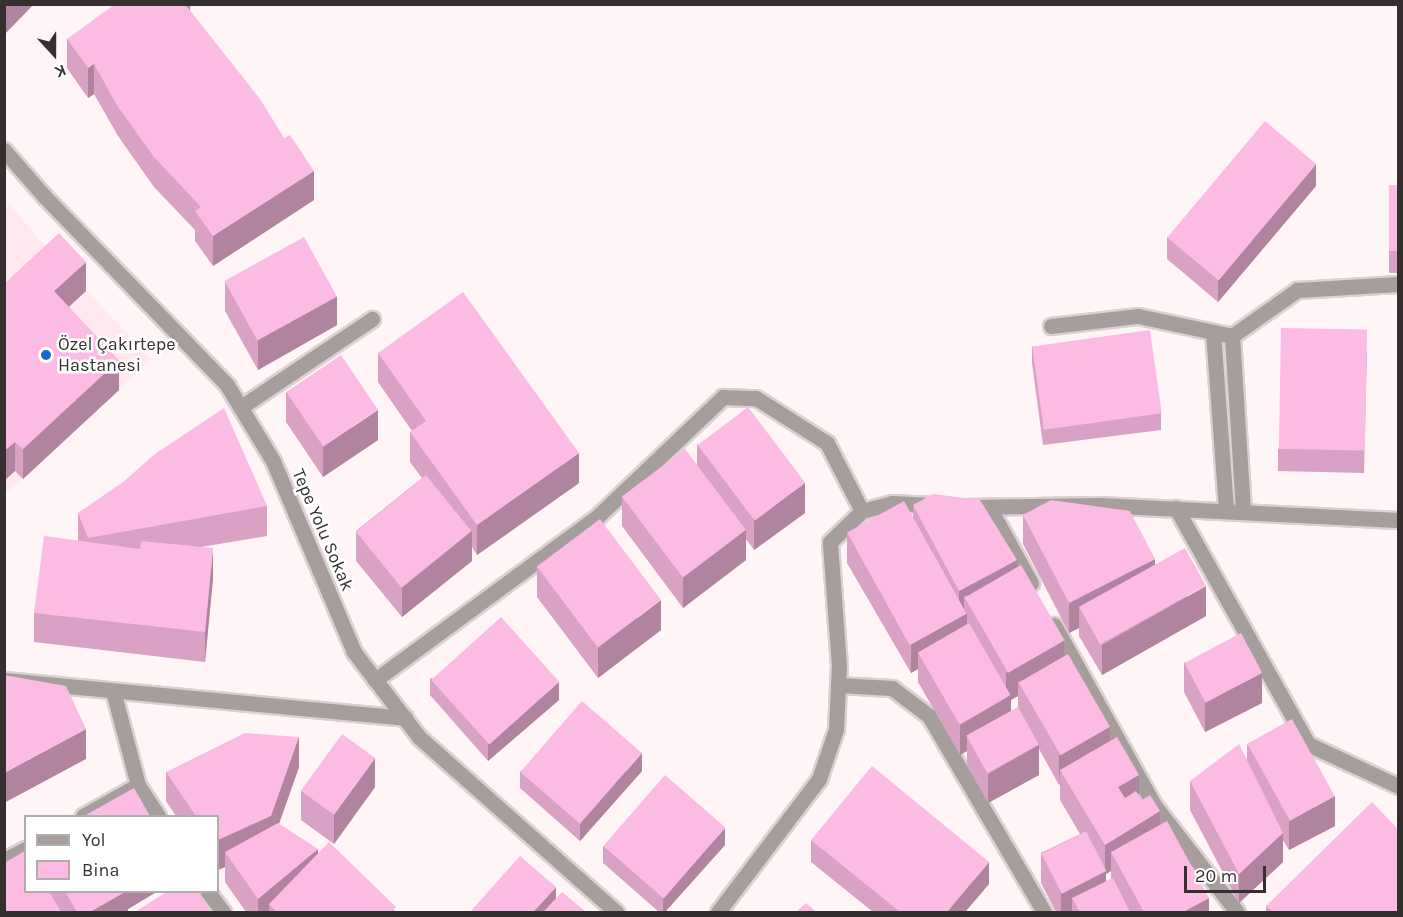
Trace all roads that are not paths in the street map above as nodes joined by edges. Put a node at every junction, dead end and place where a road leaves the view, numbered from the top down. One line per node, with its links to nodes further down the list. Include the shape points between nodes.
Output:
1 (4, 150): 7 (street, Tepe Yolu Sokak, via 227,385)
2 (1398, 284): 6 (street, via 1297,290)
3 (372, 319): 7 (street)
4 (1051, 326): 5 (street, via 1138,316)
5 (1213, 332): 6 (street); 11 (street)
6 (1232, 336): 12 (street)
7 (241, 407): 15 (street, Tepe Yolu Sokak, via 273,461 354,652)
8 (988, 507): 9 (street); 10 (street, via 892,503); 30 (street, via 1154,805)
9 (1176, 508): 11 (street); 20 (street, via 1308,744)
10 (862, 511): 15 (street, via 827,443 756,398 723,397 598,516); 16 (street, via 830,542)
11 (1226, 511): 12 (street)
12 (1243, 512): 13 (street)
13 (1398, 520)
14 (4, 680): 17 (street)
15 (375, 680): 18 (street, Tepe Yolu Sokak)
16 (838, 685): 28 (street, via 836,729 819,779); 29 (street, via 892,688 929,716)
17 (113, 691): 18 (street); 19 (street)
18 (405, 718): 27 (street, Tepe Yolu Sokak, via 419,737)
19 (138, 786): 21 (street); 22 (street)
20 (1398, 786)
21 (85, 815)
22 (158, 815)
23 (24, 850): 24 (street)
24 (4, 860)
25 (210, 893): 26 (street)
26 (224, 912)
27 (616, 912)
28 (718, 912)
29 (1044, 912)
30 (1237, 912)

